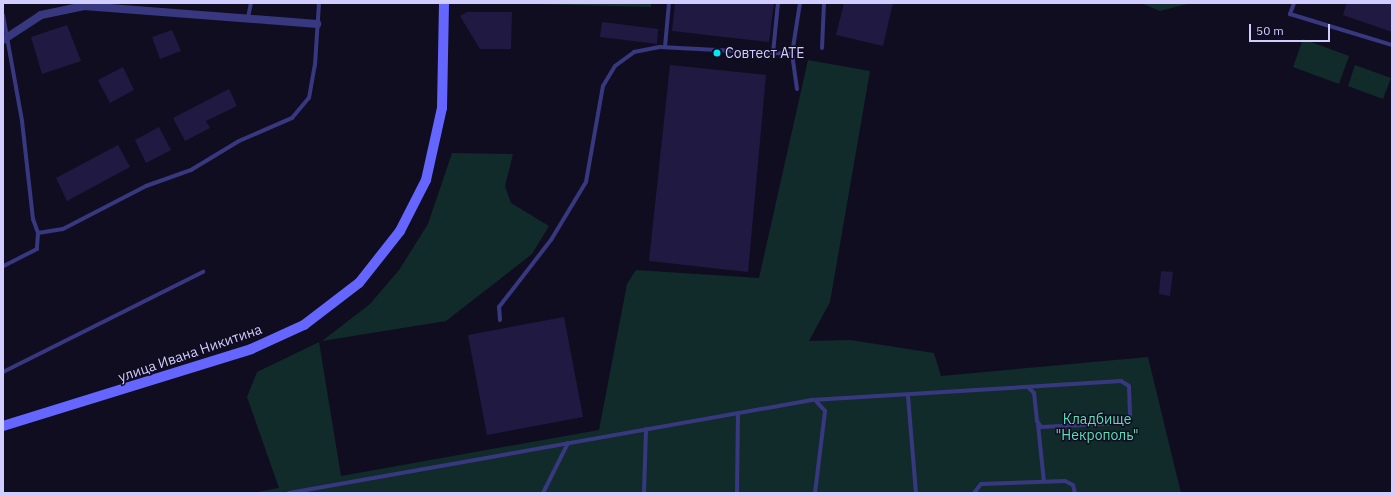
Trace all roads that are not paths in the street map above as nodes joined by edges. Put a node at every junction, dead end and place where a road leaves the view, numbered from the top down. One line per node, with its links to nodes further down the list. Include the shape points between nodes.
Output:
1 (251, 3): 10 (lane)
2 (319, 3): 11 (lane)
3 (444, 3): 33 (main road, улица Ивана Никитина, via 442,108 426,180 400,231 359,283 304,325 250,349)
4 (669, 3): 14 (lane)
5 (778, 3): 16 (lane)
6 (800, 3): 17 (lane)
7 (824, 3): 15 (lane)
8 (1294, 3): 13 (lane, via 1290,14)
9 (3, 15): 12 (lane)
10 (248, 20): 11 (street); 12 (street, via 84,6 42,15)
11 (316, 24): 19 (lane, via 315,65 309,98 292,118 239,141 191,170 146,186 63,229)
12 (5, 40): 19 (lane, via 33,219)
13 (1392, 45)
14 (665, 47): 16 (lane); 22 (lane, via 634,52 615,66 603,86 586,182 551,240 499,307)
15 (822, 48)
16 (773, 53): 17 (lane)
17 (792, 54): 18 (lane)
18 (797, 89)
19 (38, 233): 20 (lane, via 37,249)
20 (3, 266)
21 (203, 272): 23 (lane)
22 (500, 320)
23 (3, 372)
24 (1041, 387): 25 (lane); 26 (lane); 34 (lane, via 1121,381 1129,386 1131,416 1127,422)
25 (1029, 388): 26 (lane); 27 (lane)
26 (1034, 393): 32 (lane)
27 (908, 396): 29 (lane); 44 (lane)
28 (812, 400): 29 (lane); 30 (lane, via 821,403); 31 (lane)
29 (833, 400): 30 (lane)
30 (825, 411): 43 (lane)
31 (738, 413): 35 (lane); 42 (lane)
32 (1038, 424): 34 (lane); 36 (lane)
33 (3, 426)
34 (1046, 427): 36 (lane)
35 (646, 429): 37 (lane); 41 (lane)
36 (1039, 434): 38 (lane)
37 (568, 443): 39 (lane); 40 (lane)
38 (1044, 482): 45 (lane, via 981,484); 46 (lane, via 1068,481)
39 (289, 493)
40 (543, 493)
41 (644, 493)
42 (737, 493)
43 (815, 493)
44 (916, 493)
45 (974, 493)
46 (1075, 493)

